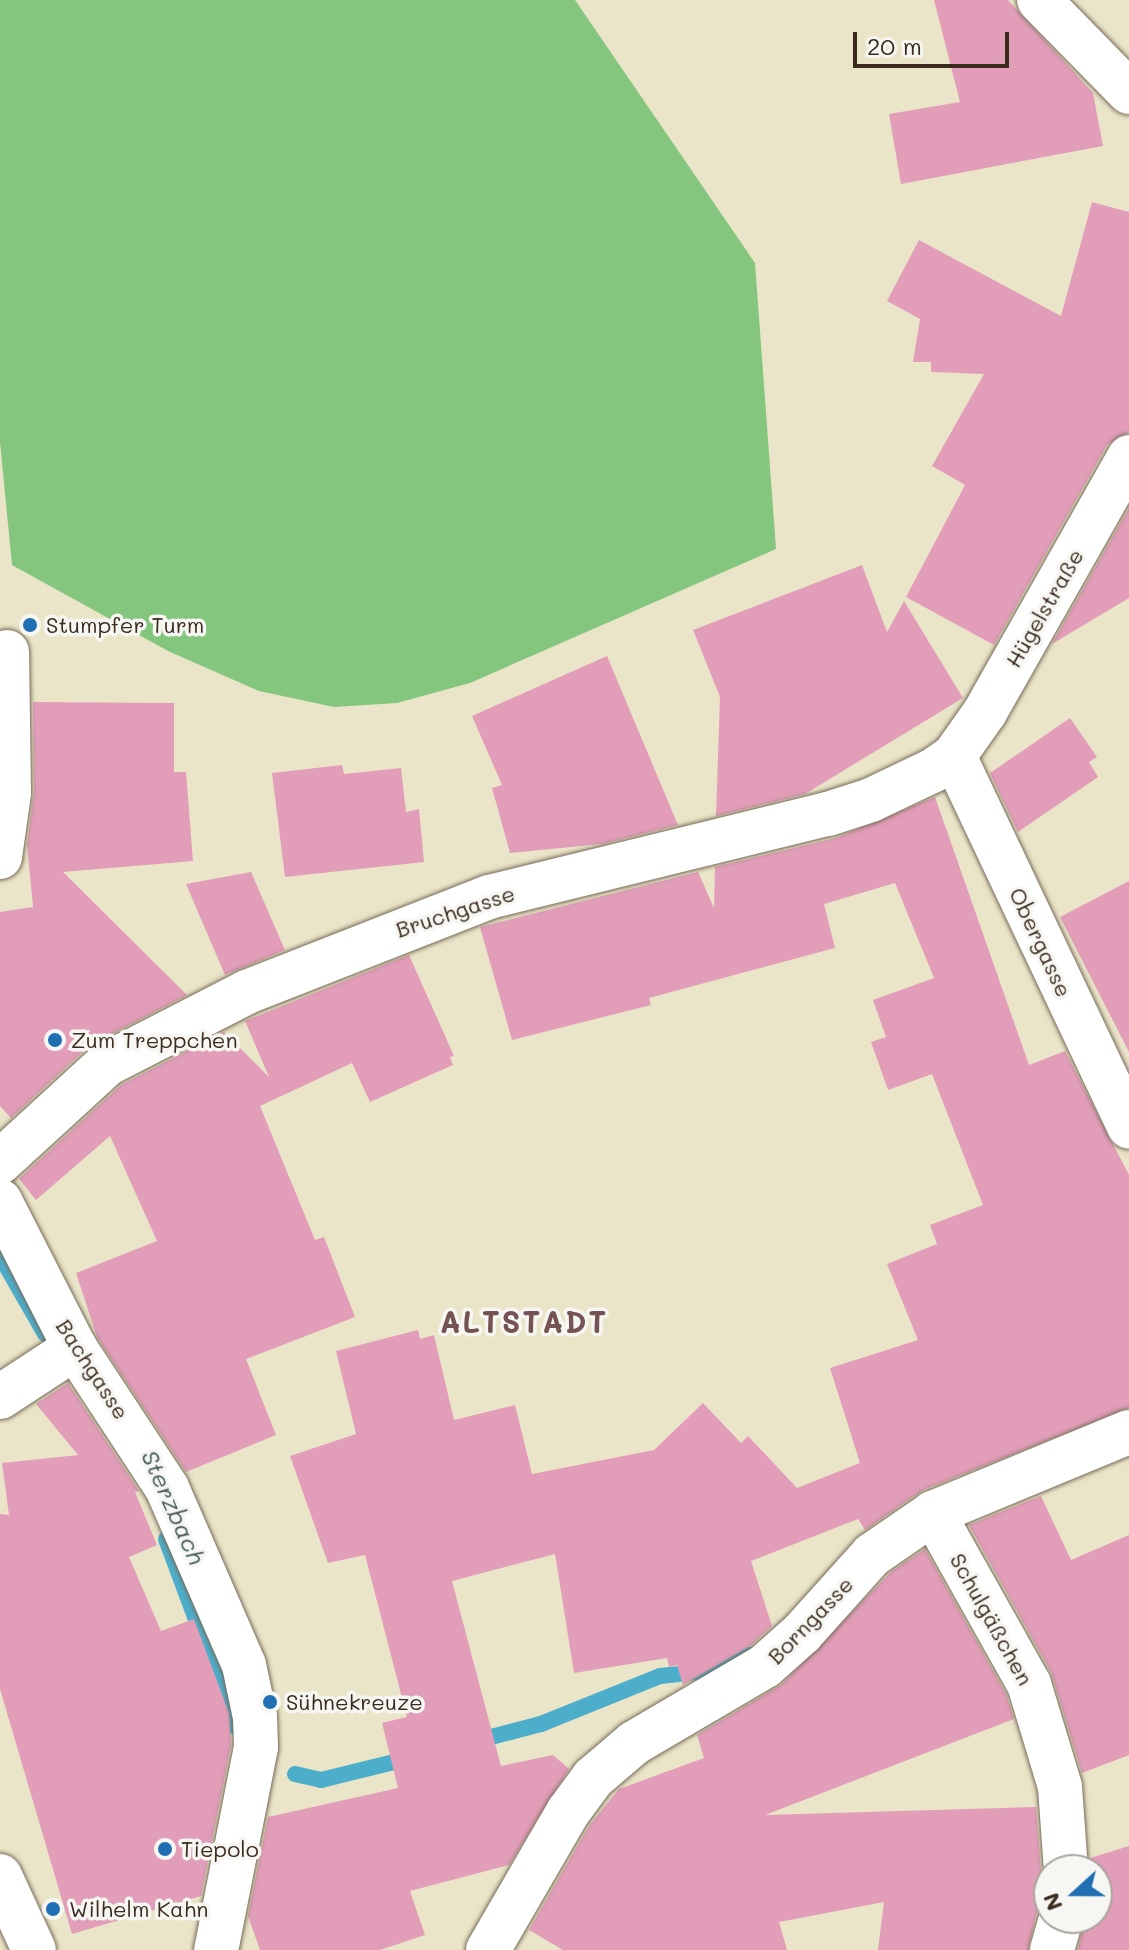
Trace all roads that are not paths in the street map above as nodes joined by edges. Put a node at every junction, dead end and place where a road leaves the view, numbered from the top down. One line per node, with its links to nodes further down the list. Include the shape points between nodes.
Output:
1 (1039, 0): 2 (street)
2 (1129, 92)
3 (1129, 457): 5 (street, Hügelstraße, via 985,712)
4 (7, 652): 6 (street, via 9,793)
5 (954, 756): 7 (street, Obergasse); 8 (street, Bruchgasse, via 871,800 489,897 247,992 107,1064)
6 (0, 857)
7 (1129, 1127)
8 (0, 1162)
9 (0, 1201): 10 (street, Bachgasse)
10 (59, 1358): 11 (street); 16 (street, Bachgasse, via 167,1488 238,1649 250,1691 253,1768)
11 (0, 1397)
12 (1129, 1432): 13 (street, Borngasse)
13 (933, 1513): 14 (street, Schulgäßchen, via 1029,1684 1060,1787); 18 (street, Borngasse, via 872,1555 765,1666 634,1743 593,1778)
14 (1065, 1854)
15 (0, 1876): 17 (street)
16 (211, 1949)
17 (34, 1950)
18 (488, 1950)

